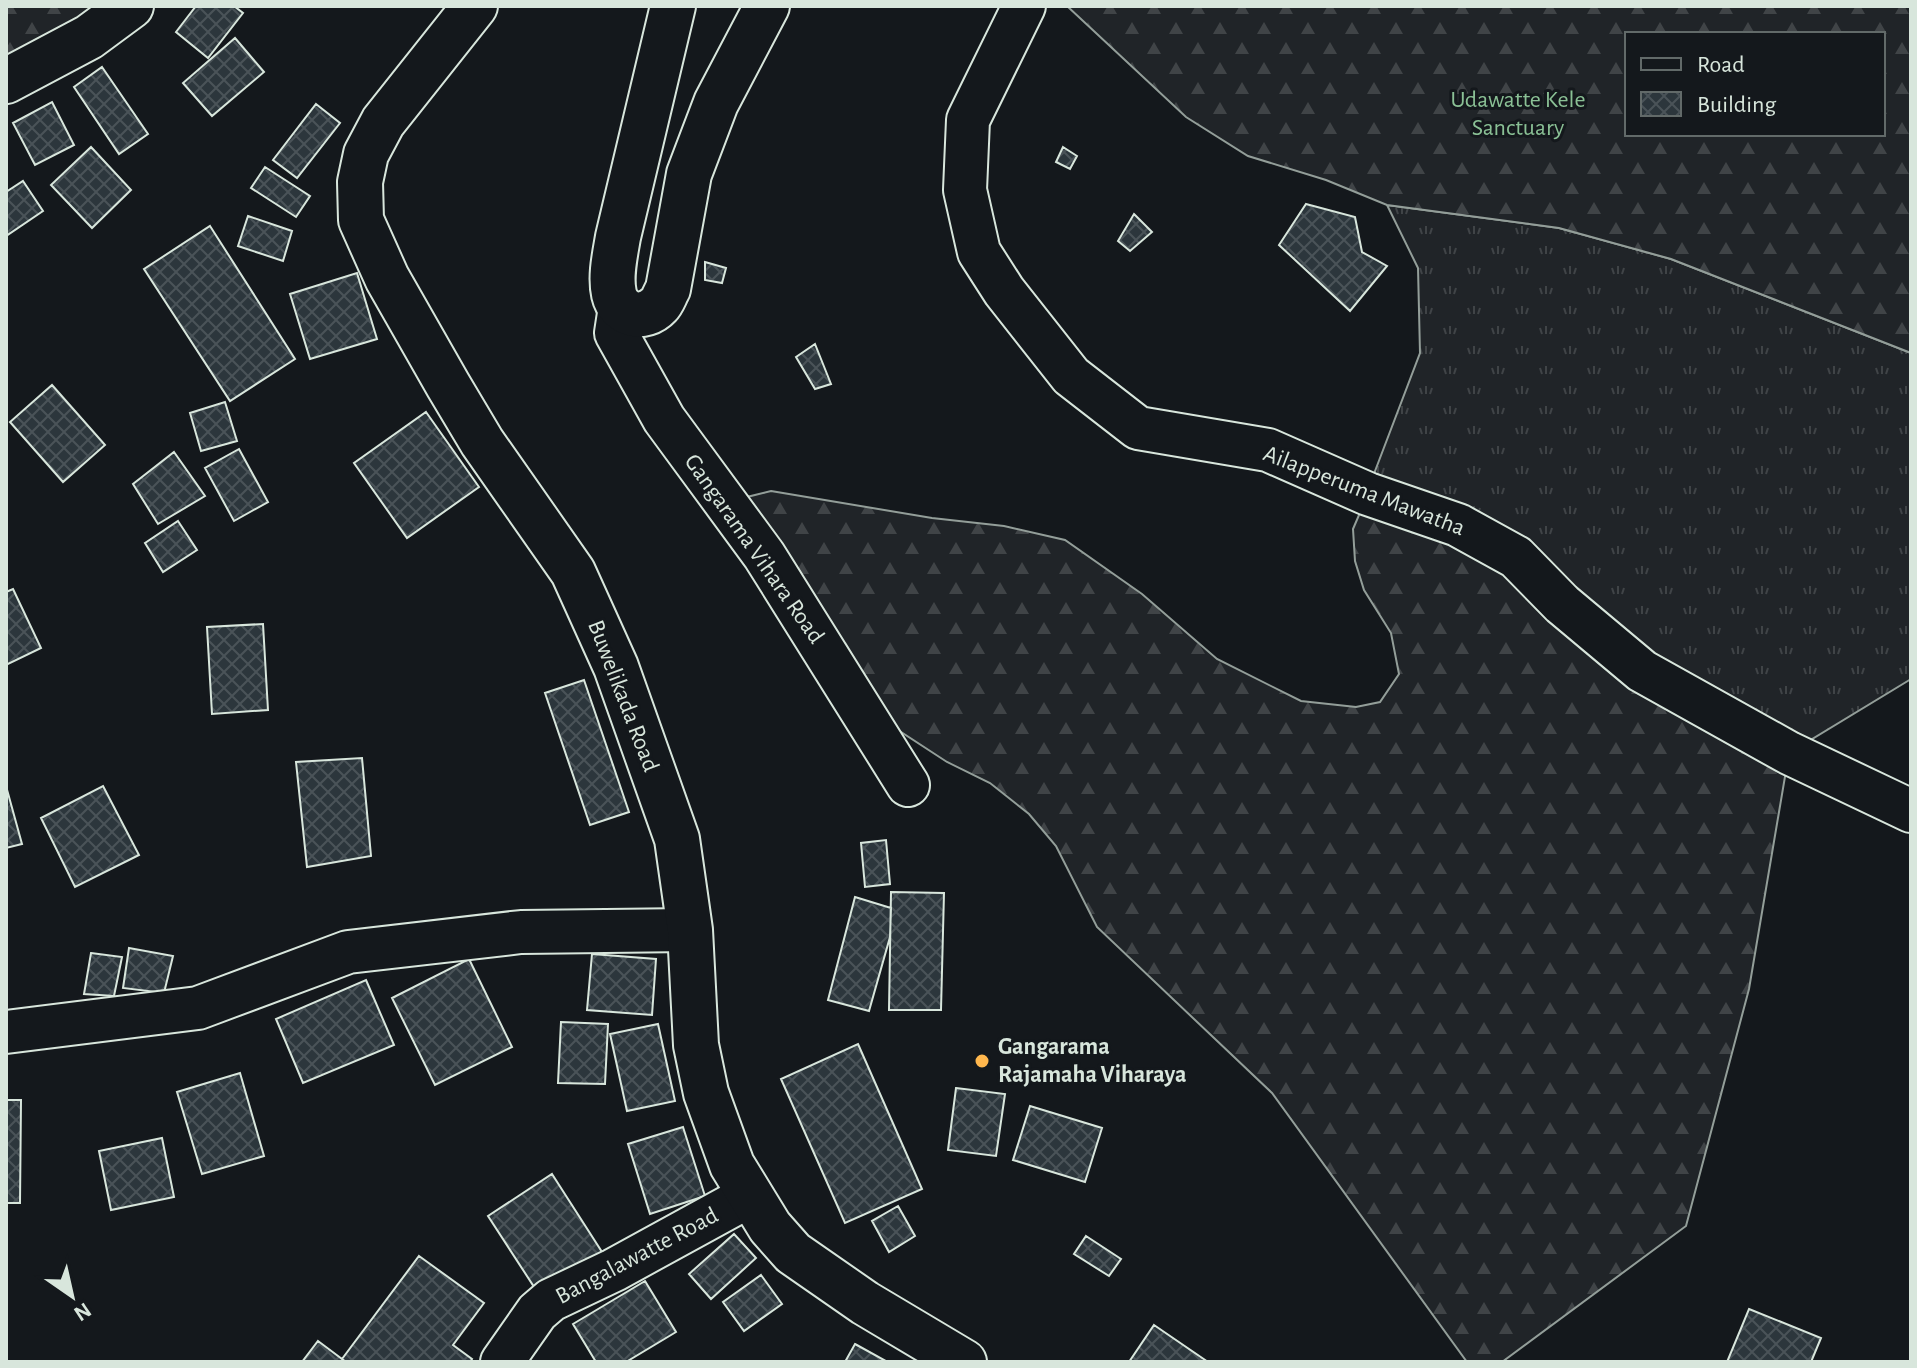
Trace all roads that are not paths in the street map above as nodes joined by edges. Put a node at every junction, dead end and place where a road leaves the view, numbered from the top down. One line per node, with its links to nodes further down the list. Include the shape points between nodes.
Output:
1 (131, 6): 6 (main road, via 89,37)
2 (475, 6): 10 (main road, Buwelikada Road, via 383,122 366,154 361,220 440,371 482,442 573,572 594,616 677,839)
3 (673, 6): 7 (main road, via 618,237 613,281)
4 (767, 6): 7 (main road, via 716,103 689,174 668,289 650,312 639,315)
5 (1024, 6): 9 (street, Ailapperuma Mawatha, via 968,120 965,190 979,252 1071,376 1138,428 1268,450 1368,494 1458,525 1516,557 1642,671 1789,753)
6 (6, 81)
7 (620, 307): 8 (street, Gangarama Vihara Road, via 616,333 664,419 764,555)
8 (908, 785)
9 (1911, 811)
10 (690, 930): 11 (street, via 521,932 348,952 198,1008); 12 (main road, Buwelikada Road, via 696,1045 706,1093)
11 (6, 1032)
12 (749, 1196): 13 (street, Bangalawatte Road, via 551,1300); 14 (main road, Buwelikada Road, via 793,1253)
13 (502, 1362)
14 (964, 1362)

